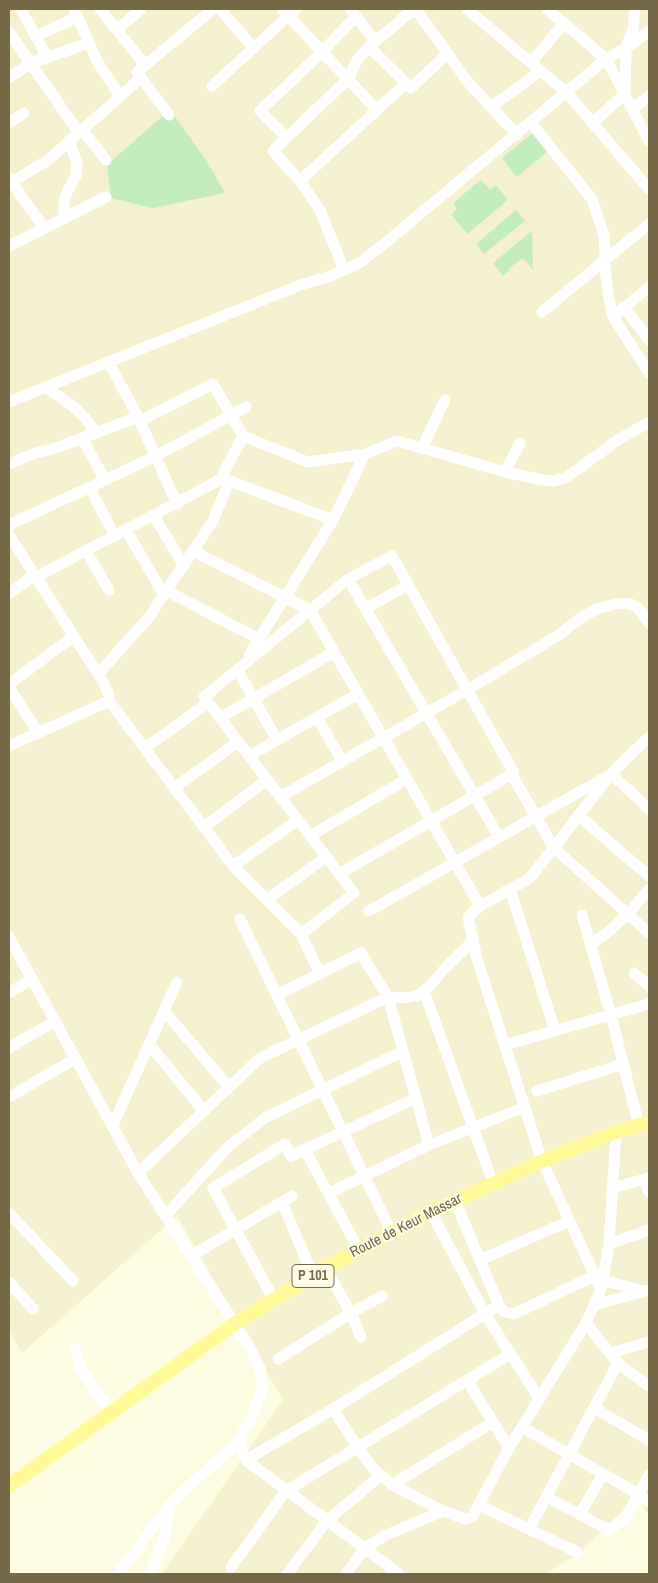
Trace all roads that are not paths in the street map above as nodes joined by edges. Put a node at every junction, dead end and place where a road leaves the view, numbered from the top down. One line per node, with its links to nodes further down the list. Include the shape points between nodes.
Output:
1 (21, 9): 17 (street)
2 (101, 9): 14 (street)
3 (141, 9): 14 (street)
4 (213, 9): 28 (street)
5 (220, 9): 20 (street)
6 (412, 9): 19 (street); 23 (street, via 420,15)
7 (467, 9): 27 (street)
8 (547, 9): 13 (street)
9 (635, 9): 21 (street, via 633,29)
10 (289, 11): 20 (street); 22 (street)
11 (353, 12): 19 (street); 22 (street)
12 (76, 13): 17 (street); 18 (street)
13 (564, 23): 25 (street); 27 (street)
14 (117, 30): 28 (street)
15 (649, 31): 21 (street)
16 (9, 32): 26 (street)
17 (36, 36): 24 (street)
18 (89, 43): 24 (street); 37 (street)
19 (372, 44): 32 (street, via 356,60); 33 (street)
20 (254, 48): 34 (street)
21 (626, 48): 25 (street); 36 (street)
22 (322, 52): 32 (street); 49 (street, via 260,111)
23 (447, 54): 33 (street, via 411,88); 39 (street)
24 (47, 57): 26 (street)
25 (606, 59): 35 (street); 36 (street)
26 (31, 63): 30 (street); 47 (street)
27 (531, 63): 29 (street)
28 (145, 64): 31 (street, via 136,72)
29 (541, 71): 35 (street); 39 (street)
30 (9, 78)
31 (141, 78): 37 (street); 43 (street)
32 (348, 79): 41 (street); 49 (street)
33 (406, 83): 41 (street)
34 (212, 86)
35 (567, 93): 45 (street); 46 (street)
36 (625, 94): 40 (street); 46 (street)
37 (120, 96): 47 (street)
38 (649, 96): 40 (street)
39 (491, 107): 48 (street)
40 (633, 109): 50 (street)
41 (377, 110): 56 (street)
42 (24, 113): 44 (street)
43 (169, 115)
44 (9, 123)
45 (531, 123): 48 (street); 63 (street, via 592,199 604,235)
46 (592, 123): 57 (street)
47 (81, 131): 51 (street); 52 (street)
48 (517, 135): 64 (street, via 361,262)
49 (287, 138): 56 (street, via 273,151)
50 (649, 140)
51 (69, 142): 53 (street); 55 (street, via 48,160)
52 (93, 144): 53 (street); 54 (street)
53 (75, 157): 59 (street, via 76,176 64,202)
54 (106, 160)
55 (10, 180): 61 (street)
56 (300, 181): 64 (street, via 320,210)
57 (649, 189)
58 (106, 197): 59 (street)
59 (64, 219): 61 (street)
60 (649, 224): 63 (street)
61 (44, 228): 62 (street)
62 (9, 246)
63 (604, 261): 67 (street); 68 (street)
64 (344, 270): 72 (street)
65 (649, 287): 66 (street)
66 (624, 308): 68 (street); 69 (street)
67 (542, 312)
68 (613, 317): 71 (street)
69 (649, 340)
70 (649, 349): 71 (street)
71 (640, 358): 73 (street)
72 (108, 362): 74 (street); 79 (street)
73 (649, 373)
74 (46, 387): 76 (street); 81 (street, via 73,406)
75 (445, 400): 85 (street)
76 (9, 402)
77 (246, 407): 78 (street)
78 (231, 415): 79 (street, via 213,384); 82 (street); 87 (street)
79 (139, 419): 81 (street); 87 (street)
80 (649, 422): 89 (street, via 566,477 554,481)
81 (96, 433): 83 (street)
82 (243, 436): 86 (street, via 308,462); 90 (street)
83 (82, 438): 88 (street); 91 (street)
84 (520, 443): 89 (street)
85 (422, 448): 86 (street, via 397,441); 89 (street)
86 (365, 454): 95 (street)
87 (156, 456): 91 (street); 93 (street)
88 (9, 464)
89 (506, 472)
90 (225, 479): 93 (street); 95 (street); 101 (street, via 213,521)
91 (105, 480): 92 (street)
92 (89, 487): 96 (street); 99 (street)
93 (177, 504): 94 (street)
94 (154, 516): 97 (street); 102 (street)
95 (333, 520): 109 (street)
96 (9, 525)
97 (126, 530): 99 (street); 107 (street)
98 (9, 535): 103 (street)
99 (115, 536): 100 (street)
100 (86, 551): 103 (street); 106 (street)
101 (193, 552): 102 (street); 109 (street)
102 (184, 566): 107 (street)
103 (35, 576): 108 (street); 113 (street)
104 (348, 579): 105 (street, via 392,556); 110 (street); 111 (street)
105 (408, 585): 110 (street); 119 (street)
106 (109, 590)
107 (166, 593): 114 (street); 117 (street)
108 (9, 594)
109 (285, 597): 111 (street); 114 (street)
110 (365, 609): 124 (street)
111 (310, 610): 115 (street); 116 (street)
112 (649, 623): 119 (street, via 638,608 629,603 596,609)
113 (74, 636): 117 (street); 118 (street)
114 (259, 639): 116 (street)
115 (334, 652): 120 (street); 121 (street)
116 (241, 666): 121 (street); 123 (street, via 204,697)
117 (98, 674): 122 (street)
118 (10, 681): 127 (street)
119 (467, 690): 124 (street); 136 (street)
120 (358, 694): 125 (street); 128 (street)
121 (254, 699): 126 (street); 129 (street)
122 (109, 701): 127 (street); 133 (street)
123 (208, 702): 126 (street); 133 (street)
124 (426, 713): 128 (street); 142 (street)
125 (317, 717): 129 (street); 135 (street)
126 (220, 718): 131 (street)
127 (38, 733): 132 (street)
128 (384, 738): 135 (street); 138 (street)
129 (277, 740): 134 (street)
130 (648, 741): 137 (street)
131 (238, 742): 134 (street); 140 (street)
132 (9, 746)
133 (145, 748): 140 (street)
134 (249, 756): 139 (street)
135 (342, 761): 141 (street)
136 (512, 774): 142 (street); 145 (street)
137 (611, 774): 143 (street); 144 (street); 145 (street)
138 (407, 779): 147 (street); 149 (street)
139 (267, 780): 141 (street); 148 (street)
140 (174, 788): 148 (street)
141 (280, 796): 146 (street)
142 (475, 796): 147 (street); 150 (street)
143 (649, 809)
144 (578, 815): 151 (street); 155 (street)
145 (536, 816): 150 (street); 151 (street)
146 (298, 820): 149 (street); 154 (street)
147 (431, 821): 153 (street); 156 (street)
148 (204, 827): 154 (street)
149 (310, 836): 152 (street)
150 (499, 837): 153 (street)
151 (554, 848): 157 (street, via 530,878); 162 (street)
152 (326, 857): 156 (street); 159 (street)
153 (455, 862): 160 (street); 161 (street)
154 (234, 866): 159 (street)
155 (647, 869)
156 (339, 874): 166 (street, via 354,892)
157 (510, 889): 160 (street); 183 (street)
158 (649, 889): 162 (street)
159 (267, 900): 166 (street)
160 (480, 906): 168 (street, via 468,917)
161 (369, 911)
162 (628, 914): 165 (street); 169 (street)
163 (582, 916): 169 (street)
164 (240, 919): 177 (street)
165 (649, 932)
166 (301, 934): 171 (street)
167 (9, 937): 172 (street)
168 (474, 940): 175 (street); 186 (street, via 477,959)
169 (590, 945): 181 (street)
170 (634, 973): 174 (street)
171 (320, 974): 177 (street); 178 (street, via 362,954)
172 (32, 980): 176 (street); 182 (street)
173 (177, 982): 180 (street)
174 (649, 986)
175 (424, 991): 178 (street, via 406,998); 200 (street)
176 (9, 993)
177 (277, 995): 184 (street)
178 (388, 997): 184 (street); 188 (street)
179 (649, 1004): 181 (street)
180 (164, 1012): 185 (street); 191 (street)
181 (611, 1015): 183 (street); 190 (street)
182 (55, 1022): 187 (street); 189 (street)
183 (555, 1031): 186 (street)
184 (298, 1040): 191 (street, via 260,1058); 192 (street)
185 (149, 1044): 197 (street); 199 (street)
186 (505, 1045): 196 (street)
187 (9, 1048)
188 (403, 1051): 192 (street); 195 (street)
189 (75, 1058): 194 (street); 199 (street)
190 (623, 1064): 193 (street); 198 (street)
191 (229, 1088): 197 (street)
192 (323, 1090): 201 (street); 218 (street, via 265,1118 229,1146)
193 (537, 1091)
194 (9, 1097)
195 (416, 1098): 201 (street); 203 (street)
196 (525, 1107): 200 (street); 205 (street)
197 (204, 1111): 206 (street)
198 (644, 1124): 202 (main road, Route de Keur Massar / P 101)
199 (112, 1127): 206 (street)
200 (473, 1128): 203 (street); 209 (street)
201 (343, 1132): 204 (street); 207 (street)
202 (616, 1132): 205 (main road, Route de Keur Massar / P 101); 210 (street)
203 (429, 1145): 207 (street)
204 (305, 1150): 212 (street); 220 (street, via 291,1156 285,1144 213,1188)
205 (542, 1161): 209 (main road, Route de Keur Massar / P 101); 219 (street)
206 (138, 1173): 218 (street)
207 (364, 1176): 212 (street); 222 (street)
208 (646, 1179): 210 (street); 211 (street)
209 (493, 1183): 214 (main road, Route de Keur Massar / P 101)
210 (612, 1188): 223 (street)
211 (649, 1192)
212 (329, 1193): 224 (street)
213 (292, 1196): 215 (street)
214 (455, 1200): 216 (main road, Route de Keur Massar / P 101); 226 (street)
215 (282, 1202): 220 (street); 227 (street)
216 (431, 1212): 222 (main road, Route de Keur Massar / P 101); 238 (street)
217 (9, 1213): 229 (street)
218 (165, 1216): 225 (street)
219 (569, 1221): 226 (street); 230 (street)
220 (236, 1230): 225 (street); 233 (street)
221 (649, 1230): 223 (street)
222 (392, 1233): 224 (main road, Route de Keur Massar / P 101)
223 (609, 1244): 230 (street)
224 (359, 1250): 227 (main road, Route de Keur Massar / P 101)
225 (191, 1256): 240 (street)
226 (480, 1260): 234 (street)
227 (319, 1272): 233 (main road, Route de Keur Massar / P 101); 237 (street)
228 (9, 1282): 236 (street)
229 (73, 1282)
230 (599, 1282): 231 (street); 234 (street, via 514,1314 505,1312); 235 (street)
231 (647, 1290): 235 (street)
232 (382, 1296): 237 (street)
233 (274, 1300): 240 (main road, Route de Keur Massar / P 101)
234 (499, 1305): 238 (street)
235 (594, 1306): 239 (street)
236 (33, 1309)
237 (351, 1313): 241 (street); 246 (street)
238 (485, 1314): 245 (street); 252 (street)
239 (586, 1323): 244 (street); 250 (street)
240 (234, 1324): 253 (main road, Route de Keur Massar / P 101); 257 (street, via 260,1368 262,1391)
241 (361, 1337)
242 (649, 1342): 244 (street)
243 (75, 1348): 253 (street, via 81,1369)
244 (610, 1353): 247 (street)
245 (510, 1354): 248 (street); 250 (street)
246 (278, 1359)
247 (618, 1362): 249 (street); 251 (street)
248 (467, 1380): 254 (street); 258 (street)
249 (649, 1386)
250 (539, 1398): 255 (street)
251 (594, 1408): 256 (street); 260 (street)
252 (333, 1409): 258 (street); 261 (street)
253 (111, 1412): 266 (main road, Route de Keur Massar / P 101)
254 (493, 1422): 259 (street); 265 (street)
255 (522, 1427): 259 (street); 260 (street)
256 (649, 1440)
257 (238, 1442): 261 (street); 272 (street)
258 (358, 1448): 263 (street); 267 (street)
259 (509, 1448): 271 (street)
260 (569, 1454): 262 (street); 269 (street)
261 (246, 1460): 267 (street)
262 (603, 1474): 268 (street); 274 (street)
263 (381, 1475): 265 (street); 275 (street)
264 (649, 1475): 268 (street)
265 (392, 1485): 273 (street)
266 (9, 1486)
267 (286, 1491): 275 (street); 279 (street)
268 (638, 1494): 270 (street); 274 (street, via 626,1517 610,1530)
269 (547, 1497): 274 (street); 276 (street)
270 (649, 1502)
271 (479, 1505): 273 (street, via 472,1517 466,1519); 276 (street)
272 (169, 1506): 280 (street); 281 (street, via 165,1536)
273 (443, 1511): 277 (street, via 386,1534)
274 (580, 1514)
275 (327, 1521): 277 (street); 282 (street)
276 (529, 1529): 278 (street)
277 (365, 1548): 283 (street); 284 (street)
278 (578, 1552)
279 (232, 1568)
280 (118, 1574)
281 (150, 1574)
282 (287, 1574)
283 (346, 1574)
284 (399, 1574)

